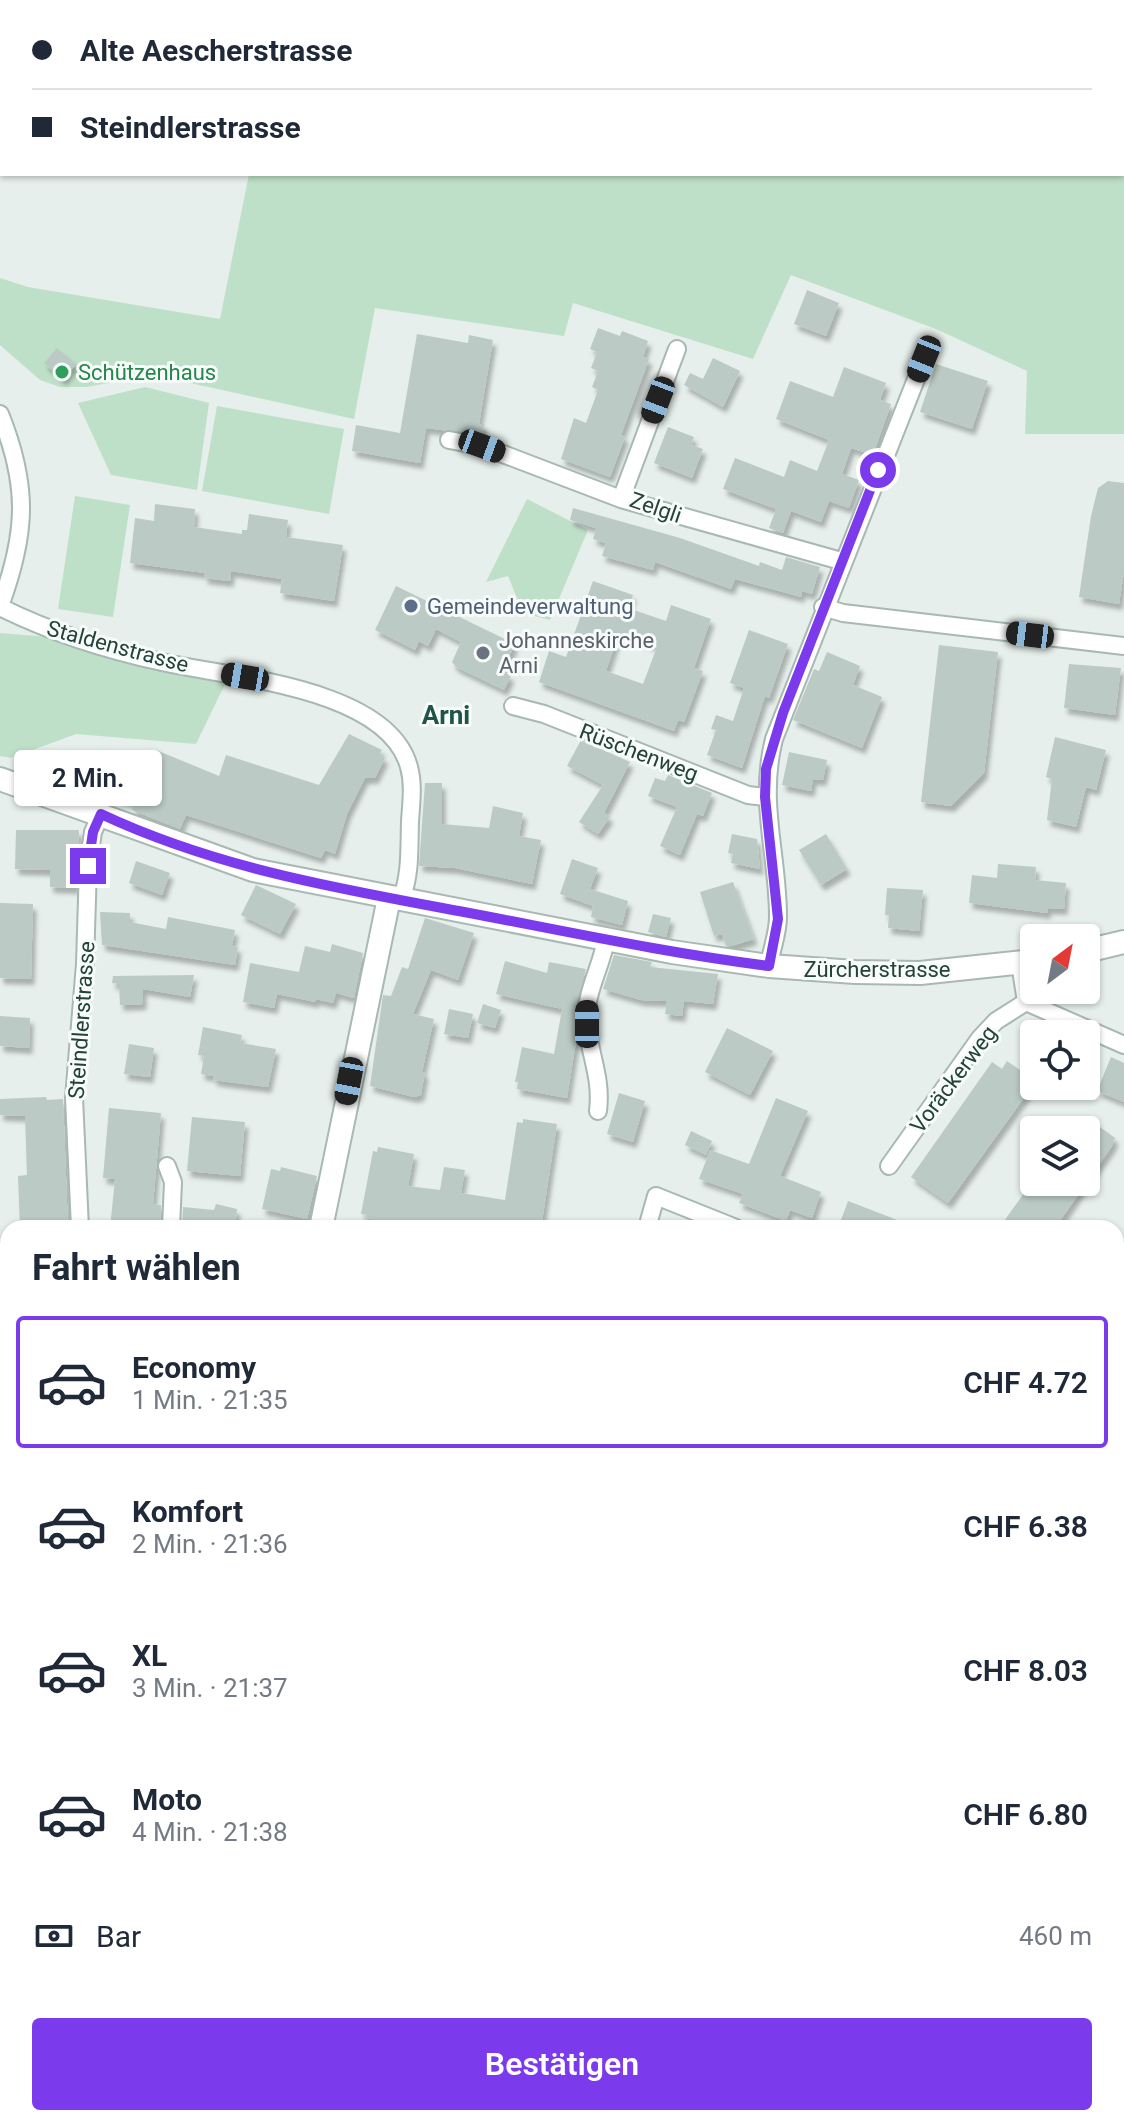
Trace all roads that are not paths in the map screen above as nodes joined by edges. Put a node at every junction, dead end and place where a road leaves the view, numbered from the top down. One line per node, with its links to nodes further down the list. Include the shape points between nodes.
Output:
1 (677, 349): 5 (street, Zelgli)
2 (924, 359): 6 (street)
3 (0, 414): 7 (street, via 13,447 23,516)
4 (449, 440): 5 (street, via 482,446)
5 (621, 499): 6 (street, Zelgli)
6 (841, 561): 8 (street)
7 (0, 606): 14 (street, Staldenstrasse, via 97,645 297,686 375,724 393,739 409,766 410,868)
8 (823, 607): 9 (street); 12 (street, via 774,739)
9 (1124, 646)
10 (513, 706): 12 (street, Rüschenweg)
11 (0, 779): 13 (street, Zürcherstrasse)
12 (765, 797): 19 (street, via 778,919)
13 (101, 814): 14 (street, Zürcherstrasse, via 253,870); 26 (street, Steindlerstrasse, via 88,866 74,1098)
14 (395, 899): 15 (street, Zürcherstrasse); 28 (street)
15 (606, 939): 19 (street, Zürcherstrasse); 23 (street, via 587,1007 601,1085)
16 (1124, 942): 17 (street)
17 (1100, 948)
18 (1020, 963): 19 (street, Zürcherstrasse, via 920,973)
19 (769, 966)
20 (1023, 1004): 25 (street, Voräckerweg, via 980,1038)
21 (1031, 1004): 22 (street)
22 (1124, 1045)
23 (598, 1111)
24 (167, 1166): 27 (street, via 173,1182)
25 (889, 1166)
26 (80, 1220)
27 (171, 1220)
28 (323, 1220)
29 (649, 1220): 30 (street, via 656,1196)
30 (716, 1220)

